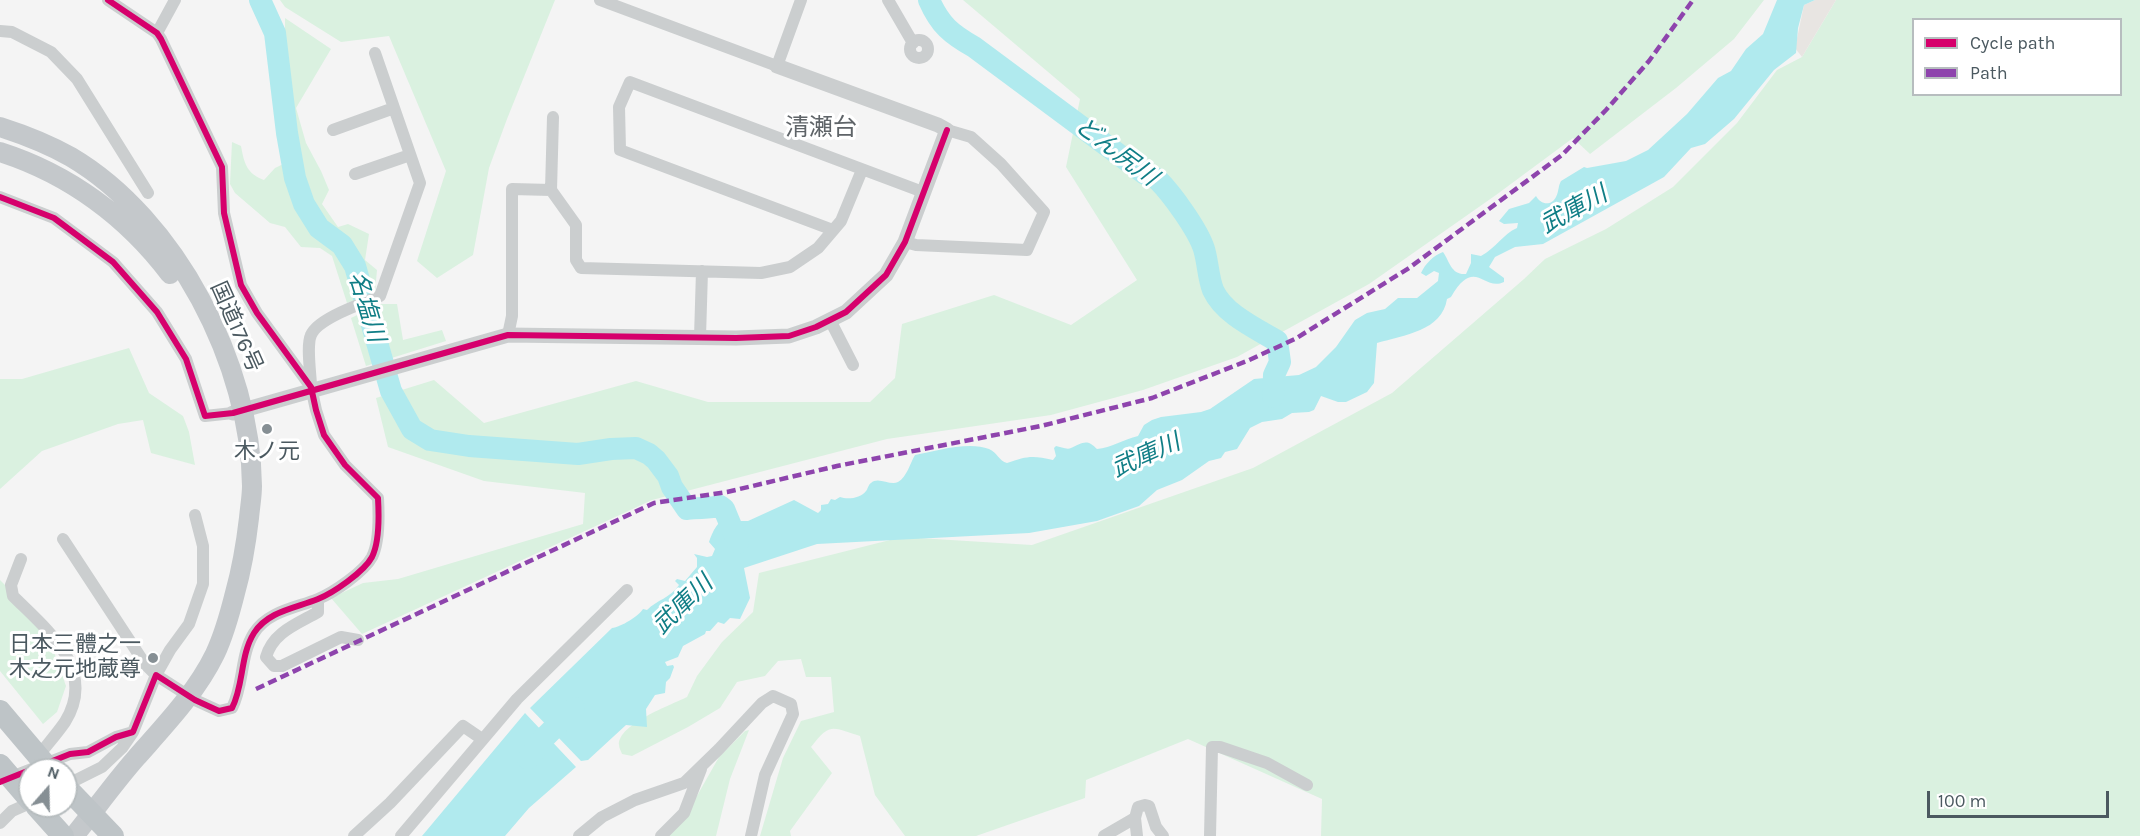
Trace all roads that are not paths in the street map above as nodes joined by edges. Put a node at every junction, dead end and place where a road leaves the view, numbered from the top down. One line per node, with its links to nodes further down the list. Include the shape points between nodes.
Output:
1 (108, 0): 7 (street)
2 (175, 0): 7 (street)
3 (600, 0): 10 (street)
4 (800, 0): 10 (street)
5 (888, 0): 8 (street)
6 (0, 31): 22 (street, via 12,32 51,52 77,79)
7 (157, 33): 31 (street, via 222,167 224,213 241,285)
8 (913, 43)
9 (375, 53): 11 (street)
10 (777, 66): 15 (street)
11 (394, 108): 14 (street); 17 (street)
12 (553, 117): 20 (street)
13 (0, 127): 32 (highway, 国道176号, via 72,158 121,195 162,241 205,306 225,349)
14 (333, 130)
15 (946, 130): 21 (street); 25 (street, via 971,137 1044,212 1027,250)
16 (0, 153): 32 (highway, 国道176号, via 41,168 83,192 132,230 189,302)
17 (410, 154): 19 (street); 31 (street, via 420,183 380,296 350,308 311,334)
18 (862, 170): 21 (street); 24 (street); 24 (street, via 630,82 619,107 620,150)
19 (355, 174)
20 (551, 190): 26 (street, via 576,225 576,260 581,268); 28 (street, via 512,189 512,316)
21 (923, 192): 25 (street)
22 (148, 193)
23 (0, 197): 32 (street, via 54,218 113,262 157,312 186,359 205,416)
24 (833, 230): 26 (street, via 818,249 790,267 761,273)
25 (904, 242): 27 (street, via 886,275 846,312)
26 (702, 271): 29 (street)
27 (830, 320): 29 (street, via 789,336); 30 (street)
28 (508, 335): 29 (street); 32 (street)
29 (700, 338)
30 (853, 365)
31 (311, 387): 37 (street, via 324,435 345,465 378,498 372,558 345,584)
32 (238, 412): 40 (highway, 国道176号, via 240,503 233,604 216,653)
33 (195, 515): 39 (street, via 203,546 203,584 189,624)
34 (63, 539): 39 (street)
35 (21, 559): 44 (street, via 11,585 13,596 60,644 71,663 75,682 66,721)
36 (627, 590): 43 (street)
37 (318, 599): 38 (street, via 318,612 280,633 269,645 266,657 270,662 282,666 341,637); 40 (street, via 281,611 254,633 232,708 219,711)
38 (358, 640)
39 (156, 675): 40 (street); 42 (street)
40 (189, 697): 60 (highway, 国道176号)
41 (0, 711): 45 (highway)
42 (133, 732): 46 (street, via 88,752); 50 (street, via 102,767)
43 (482, 739): 62 (street, via 463,726); 63 (street)
44 (36, 758)
45 (40, 758)
46 (60, 758)
47 (704, 762): 64 (street, via 684,783 628,803); 65 (street, via 684,813); 66 (street, via 762,703 773,696 791,704 793,714 765,775)
48 (0, 765): 53 (highway)
49 (18, 774): 51 (street)
50 (78, 780)
51 (0, 782)
52 (1307, 785): 70 (street, via 1267,763 1212,747)
53 (18, 787)
54 (78, 799): 61 (highway)
55 (18, 808): 58 (street)
56 (47, 818): 59 (highway)
57 (1135, 818): 67 (street); 68 (street); 69 (street, via 1138,807 1149,806)
58 (0, 823)
59 (63, 836)
60 (74, 836)
61 (113, 836)
62 (354, 836)
63 (401, 836)
64 (579, 836)
65 (661, 836)
66 (751, 836)
67 (1104, 836)
68 (1137, 836)
69 (1163, 836)
70 (1210, 836)

